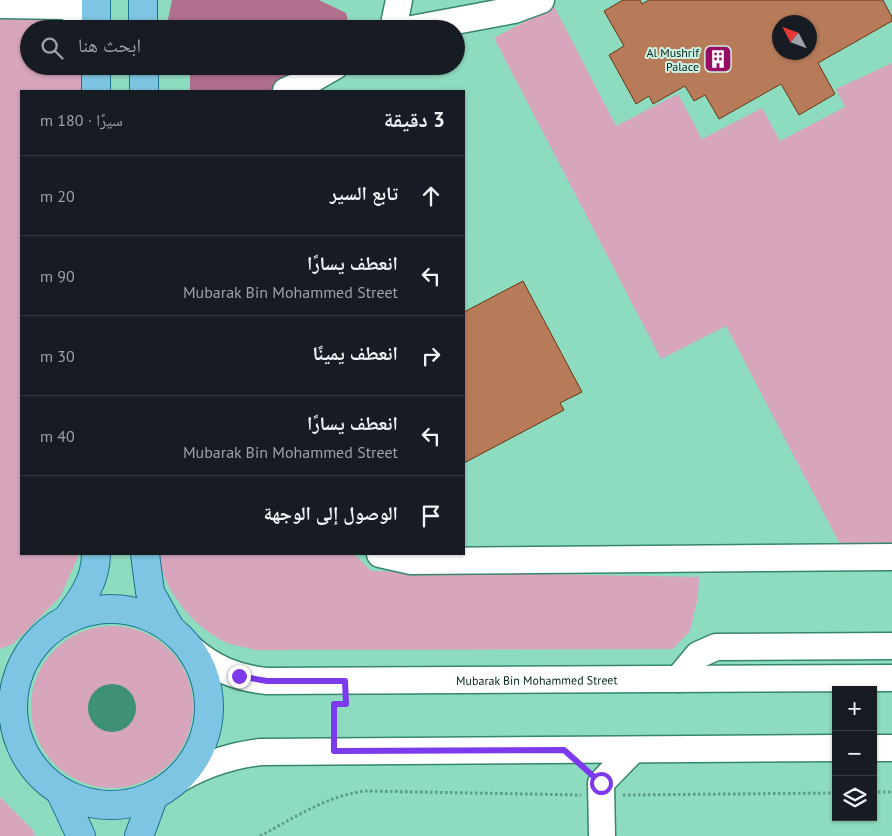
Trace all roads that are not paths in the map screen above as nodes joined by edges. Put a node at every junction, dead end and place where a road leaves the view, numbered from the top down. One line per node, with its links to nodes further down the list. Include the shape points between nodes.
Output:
1 (143, 0): 7 (main road)
2 (399, 0): 8 (street)
3 (541, 0): 9 (street, via 514,10)
4 (71, 3): 5 (street); 6 (street)
5 (0, 5)
6 (96, 16)
7 (144, 20)
8 (395, 20)
9 (460, 20)
10 (96, 75): 13 (main road)
11 (144, 75): 14 (main road)
12 (320, 75): 15 (street)
13 (96, 90)
14 (144, 90)
15 (289, 90)
16 (96, 555): 20 (main road, via 88,591)
17 (145, 555): 21 (main road, via 150,592)
18 (384, 555): 19 (street, via 411,562)
19 (892, 557)
20 (67, 619): 21 (main road, via 92,610 120,609 146,615); 24 (main road, via 44,636)
21 (170, 628): 23 (main road)
22 (892, 646): 26 (street, via 716,647 698,655)
23 (190, 648): 26 (street, Mubarak Bin Mohammed Street, via 212,666 253,680); 33 (main road, via 203,673 209,700 206,728 197,754 185,770)
24 (11, 670): 27 (main road, via 14,694)
25 (892, 678): 26 (street, Mubarak Bin Mohammed Street)
26 (678, 679)
27 (12, 746): 35 (main road)
28 (832, 748): 32 (street)
29 (877, 748): 30 (street)
30 (892, 748)
31 (564, 750): 32 (street); 33 (street, via 261,752 205,765); 34 (street)
32 (633, 750): 34 (street)
33 (162, 789): 35 (main road, via 123,804 90,803); 37 (main road)
34 (602, 789): 38 (street)
35 (60, 791): 36 (main road)
36 (81, 836)
37 (139, 836)
38 (602, 836)

